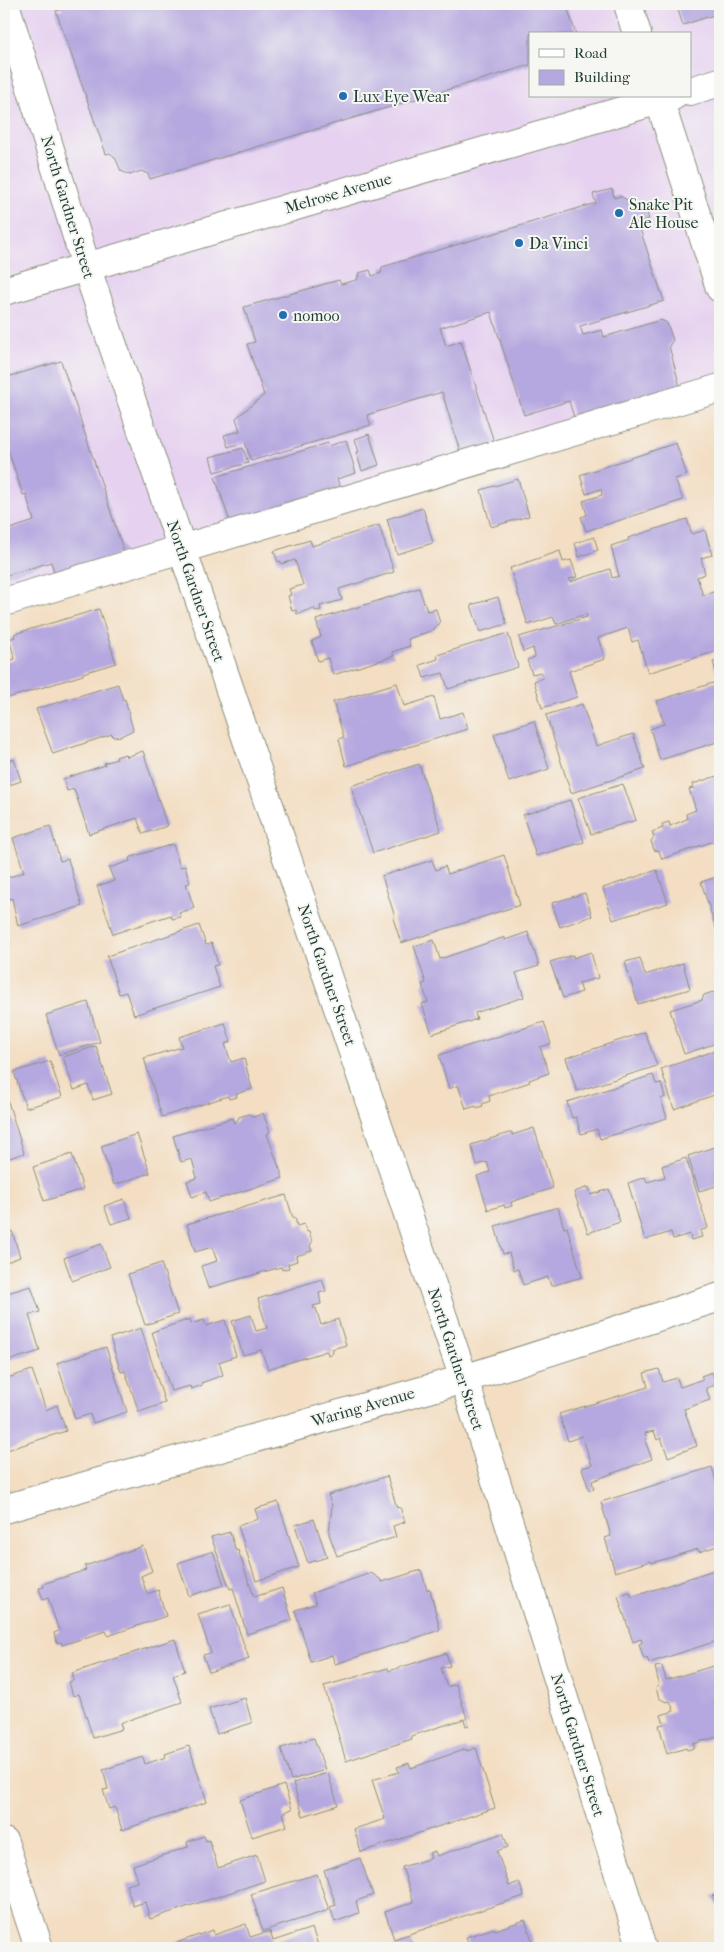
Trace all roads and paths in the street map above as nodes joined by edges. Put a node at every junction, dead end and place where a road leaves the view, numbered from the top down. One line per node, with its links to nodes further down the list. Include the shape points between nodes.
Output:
1 (5, 4): 7 (street, North Gardner Street)
2 (628, 4): 3 (street)
3 (636, 32)
4 (720, 82): 5 (street)
5 (692, 90)
6 (664, 98): 7 (street, Melrose Avenue); 8 (street)
7 (86, 266): 9 (street, Melrose Avenue); 11 (street, North Gardner Street)
8 (720, 288)
9 (4, 291)
10 (720, 388): 11 (street)
11 (182, 550): 12 (street); 14 (street, North Gardner Street)
12 (4, 602)
13 (720, 1297): 14 (street, Waring Avenue)
14 (464, 1379): 15 (street, Waring Avenue); 18 (street, North Gardner Street)
15 (4, 1510)
16 (4, 1842): 17 (street)
17 (39, 1948)
18 (642, 1948)

